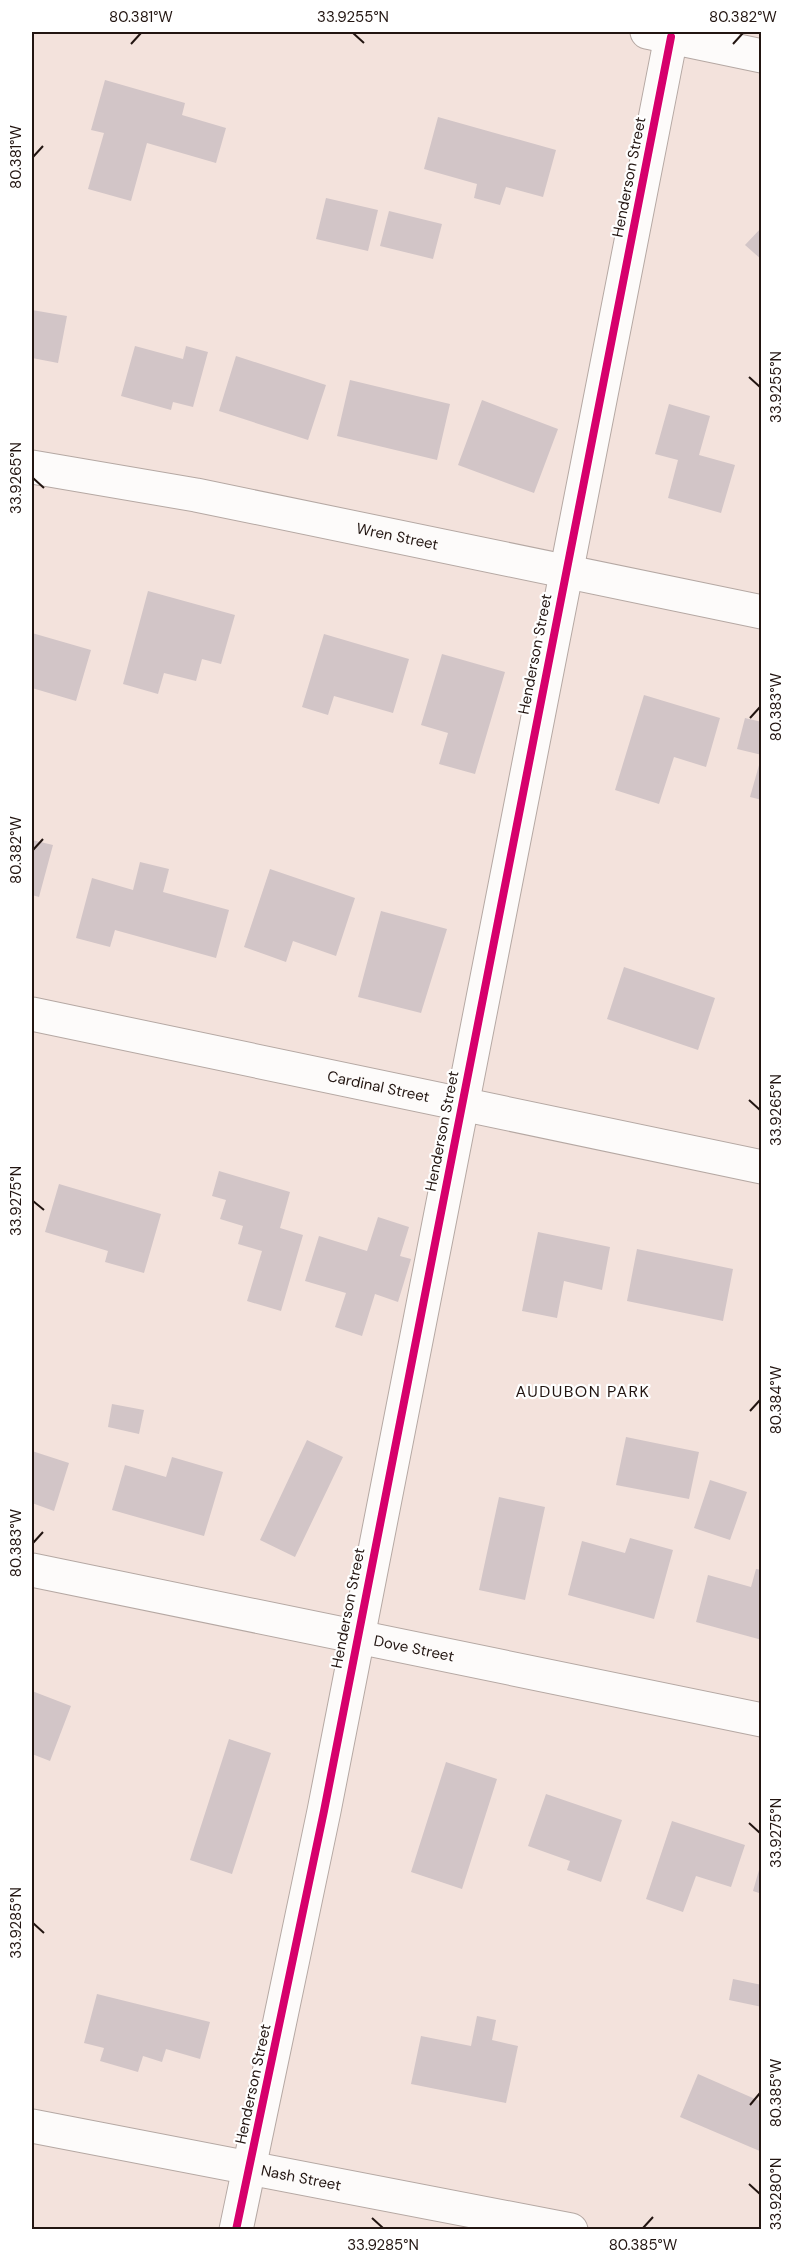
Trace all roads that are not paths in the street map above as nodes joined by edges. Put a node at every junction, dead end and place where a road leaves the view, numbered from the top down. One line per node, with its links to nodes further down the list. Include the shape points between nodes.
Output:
1 (659, 34): 2 (street); 4 (street, Henderson Street)
2 (762, 56)
3 (32, 467): 4 (street, Wren Street, via 196,495)
4 (565, 572): 5 (street, Wren Street); 7 (street, Henderson Street)
5 (762, 612)
6 (32, 1014): 7 (street, Cardinal Street)
7 (461, 1104): 8 (street, Cardinal Street); 10 (street, Henderson Street)
8 (762, 1167)
9 (32, 1570): 10 (street, Dove Street)
10 (356, 1636): 11 (street, Dove Street); 13 (street, Henderson Street, via 324,1811)
11 (762, 1720)
12 (32, 2126): 13 (street, Nash Street)
13 (249, 2168): 14 (street, Henderson Street); 15 (street, Nash Street)
14 (236, 2229)
15 (572, 2229)

